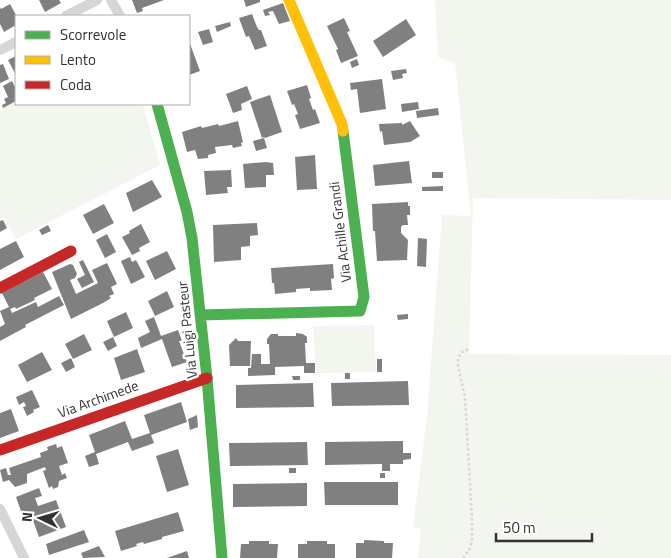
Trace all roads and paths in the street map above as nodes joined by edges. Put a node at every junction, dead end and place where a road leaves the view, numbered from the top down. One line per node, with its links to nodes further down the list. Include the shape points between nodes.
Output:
1 (97, 0): 4 (street)
2 (111, 0): 5 (street)
3 (289, 0): 11 (street, Via Achille Grandi, via 342,124 364,298 360,311)
4 (68, 15)
5 (119, 15)
6 (15, 42): 7 (street)
7 (0, 50)
8 (157, 105): 11 (street, Via Luigi Pasteur, via 187,212)
9 (70, 251): 10 (street)
10 (0, 288)
11 (200, 315): 13 (street, Via Luigi Pasteur)
12 (469, 349): 18 (path, via 458,358 465,397 472,518 472,542)
13 (207, 378): 14 (street, Via Archimede); 17 (street, Via Luigi Pasteur)
14 (0, 450)
15 (0, 509): 16 (street)
16 (24, 558)
17 (222, 558)
18 (463, 558)

